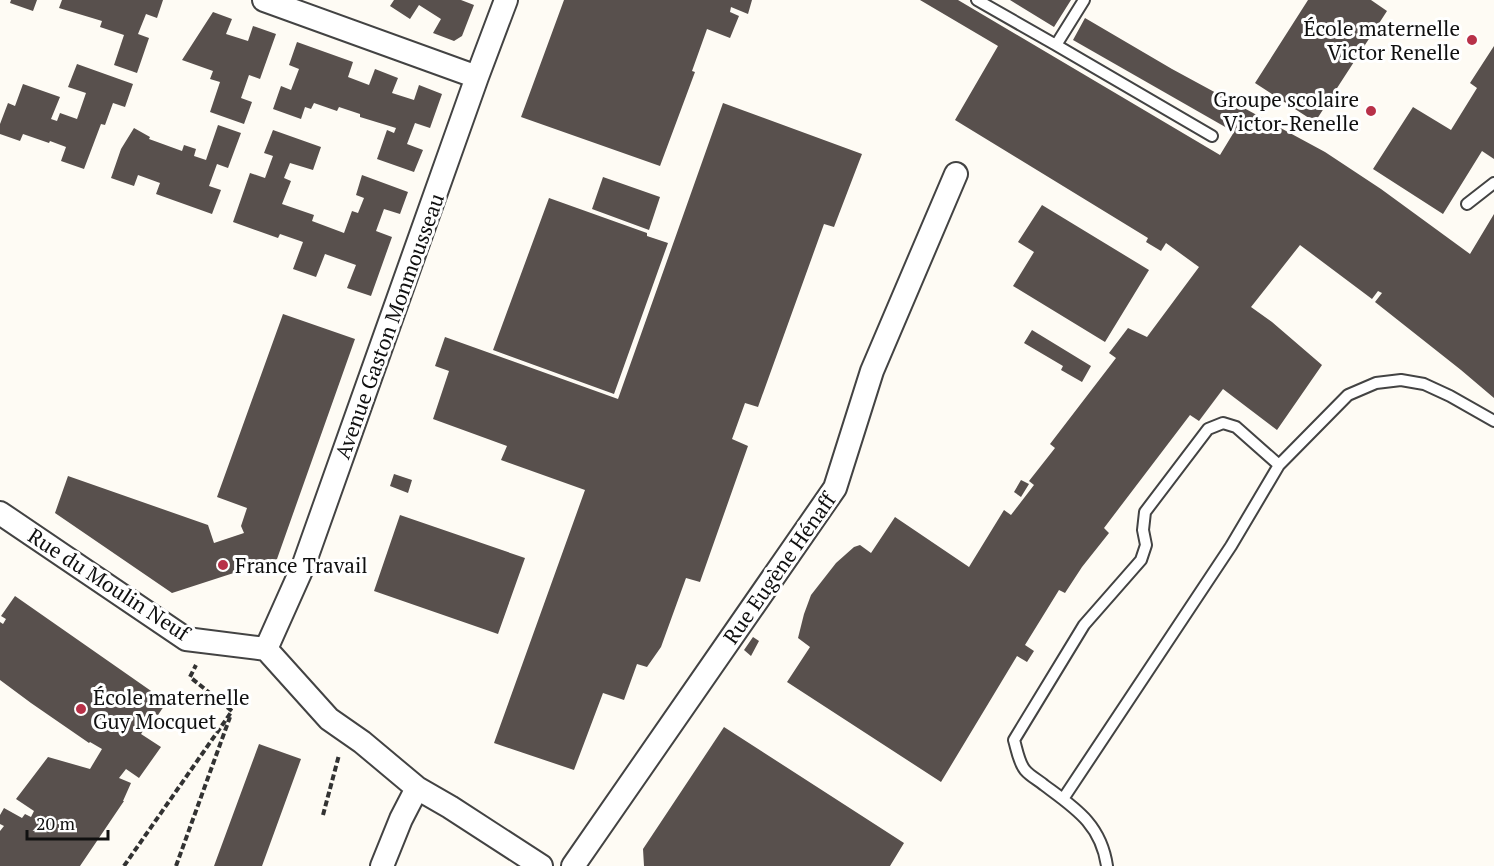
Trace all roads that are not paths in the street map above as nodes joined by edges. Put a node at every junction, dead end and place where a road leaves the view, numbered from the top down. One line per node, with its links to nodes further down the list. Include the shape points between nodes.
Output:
1 (264, 0): 6 (street)
2 (506, 0): 6 (street, Avenue Gaston Monmousseau)
3 (976, 0): 5 (lane)
4 (1084, 0): 5 (lane)
5 (1056, 45): 7 (lane)
6 (477, 77): 14 (street, Avenue Gaston Monmousseau, via 304,564)
7 (1212, 136)
8 (956, 174): 19 (street, Rue Eugène Hénaff, via 872,371 835,488)
9 (1494, 183): 10 (lane)
10 (1467, 204)
11 (1494, 421): 12 (lane, via 1424,384 1401,380 1376,383 1348,395)
12 (1279, 465): 16 (lane, via 1232,546); 16 (lane, via 1236,427 1223,423 1208,429 1145,512 1146,545 1141,560 1084,625 1014,740 1025,770)
13 (0, 513): 14 (street, Rue du Moulin Neuf, via 186,639)
14 (266, 649): 15 (street, via 329,719)
15 (417, 788): 17 (street); 18 (street)
16 (1063, 799): 20 (lane, via 1089,821 1101,842)
17 (382, 866)
18 (541, 866)
19 (573, 866)
20 (1107, 866)

